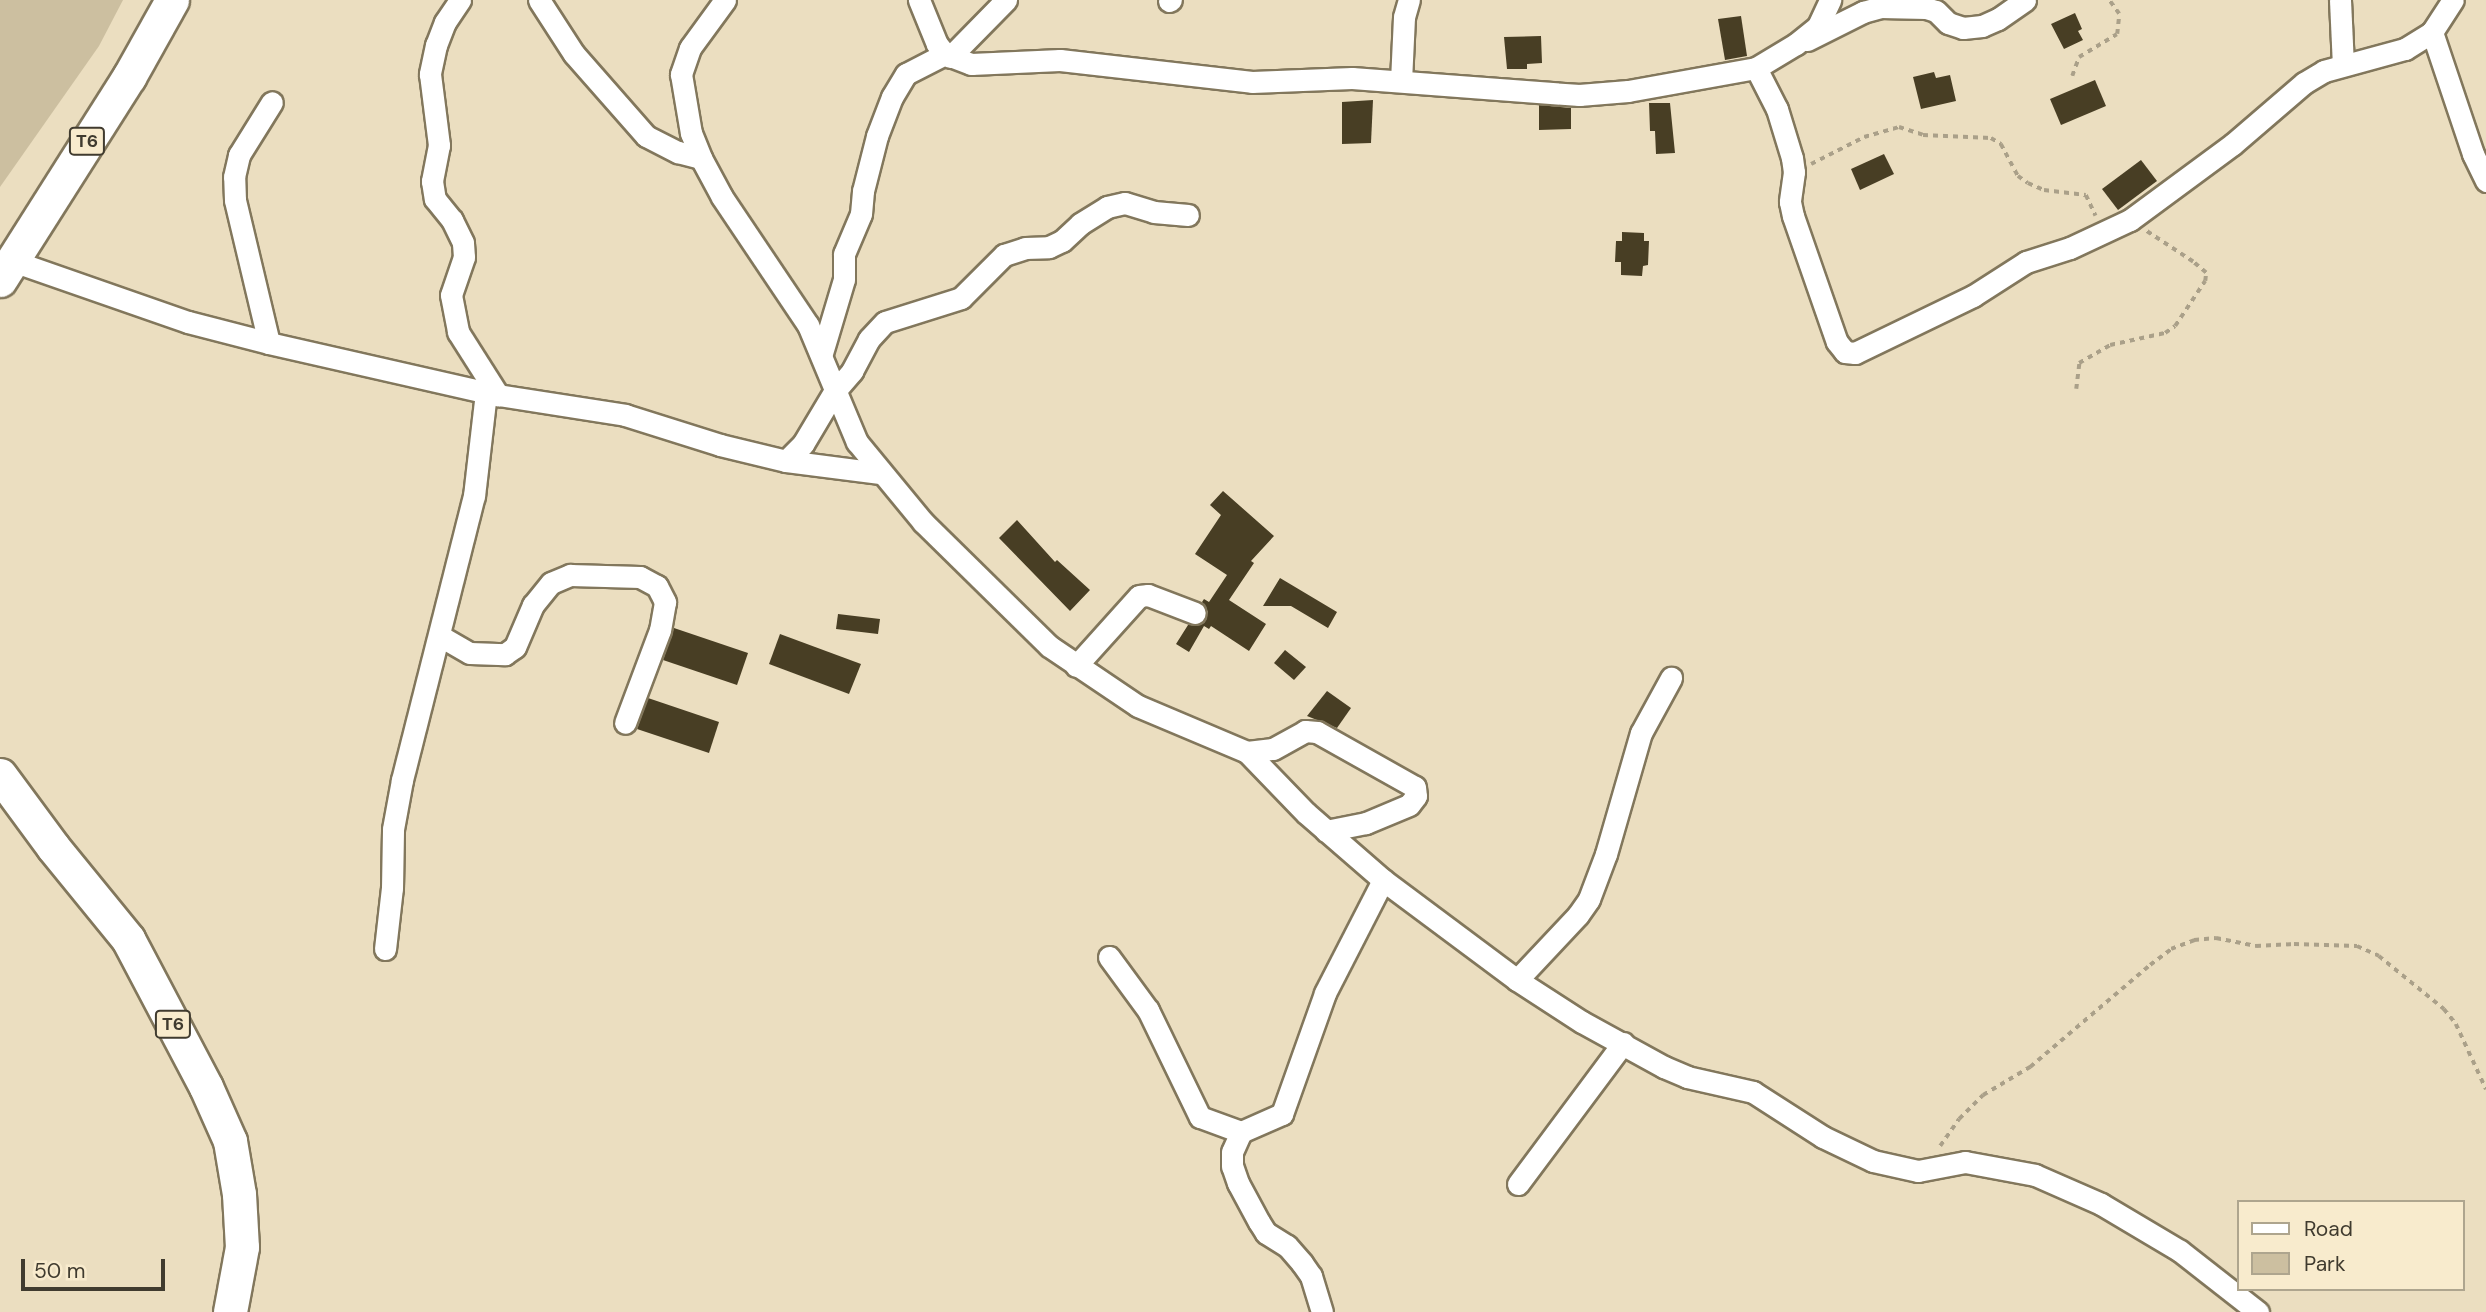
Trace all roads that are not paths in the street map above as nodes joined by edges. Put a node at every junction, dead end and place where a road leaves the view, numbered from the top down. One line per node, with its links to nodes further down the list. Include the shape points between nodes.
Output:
1 (172, 0): 22 (highway, T6, via 129,78)
2 (460, 0): 26 (street, via 445,22 430,74 439,145 432,181 435,199 463,243 464,257 451,295 458,332)
3 (538, 0): 19 (street, via 574,54 646,136)
4 (725, 0): 19 (street, via 690,48 681,74 688,122)
5 (919, 0): 14 (street, via 937,44)
6 (1006, 0): 14 (street)
7 (1409, 0): 17 (street)
8 (1830, 0): 13 (street, via 1818,26)
9 (2025, 0): 13 (street, via 1998,19 1964,28 1926,8 1880,7)
10 (2340, 0): 15 (street)
11 (2454, 1): 12 (street)
12 (2432, 32): 15 (street, via 2405,49); 20 (street)
13 (1796, 44): 16 (street)
14 (947, 56): 17 (street, via 971,64 1091,62 1252,82); 24 (street, via 906,74 892,97 877,135 860,214 844,254 844,279)
15 (2343, 65): 16 (street, via 2304,83 2214,159 2130,220 2026,262 1923,322 1849,354 1837,342 1793,216 1794,172 1777,108)
16 (1756, 68): 17 (street, via 1628,92 1579,95)
17 (1401, 81)
18 (272, 102): 23 (street, via 239,155 234,177 235,200)
19 (701, 158): 24 (street)
20 (2486, 181)
21 (1188, 215): 25 (street, via 1125,203 1107,207 1049,247 1004,255 961,298 885,322)
22 (5, 270): 23 (street)
23 (269, 343): 26 (street)
24 (822, 354): 25 (street)
25 (834, 391): 27 (street, via 803,444); 28 (street, via 857,442)
26 (492, 394): 27 (street, via 625,415 720,446); 30 (street, via 474,496)
27 (786, 461): 28 (street)
28 (880, 473): 31 (street, via 1021,621)
29 (1195, 613): 31 (street, via 1148,595 1139,596)
30 (440, 636): 33 (street, via 470,653 505,654 515,647 533,605 551,583 570,575 649,582 657,586 664,602 660,630); 38 (street, via 393,829)
31 (1076, 666): 34 (street, via 1138,706)
32 (1671, 678): 40 (street, via 1641,733 1589,899)
33 (625, 723)
34 (1247, 752): 36 (street); 36 (street, via 1273,749 1310,731 1324,734 1415,787 1416,796 1409,805 1366,823)
35 (0, 775): 44 (highway, T6, via 128,939 230,1141 242,1247)
36 (1326, 831): 37 (street)
37 (1383, 880): 40 (street); 42 (street, via 1325,993 1282,1114)
38 (385, 949)
39 (1109, 957): 42 (street, via 1137,990 1200,1117)
40 (1517, 980): 41 (street)
41 (1623, 1043): 43 (street); 46 (street, via 1687,1077 1753,1092 1823,1137 1873,1161 1918,1171 1965,1162 2035,1175 2067,1188 2180,1251)
42 (1241, 1132): 45 (street, via 1232,1152 1238,1183 1266,1233 1287,1246 1311,1276)
43 (1518, 1184)
44 (230, 1312)
45 (1321, 1312)
46 (2258, 1312)

